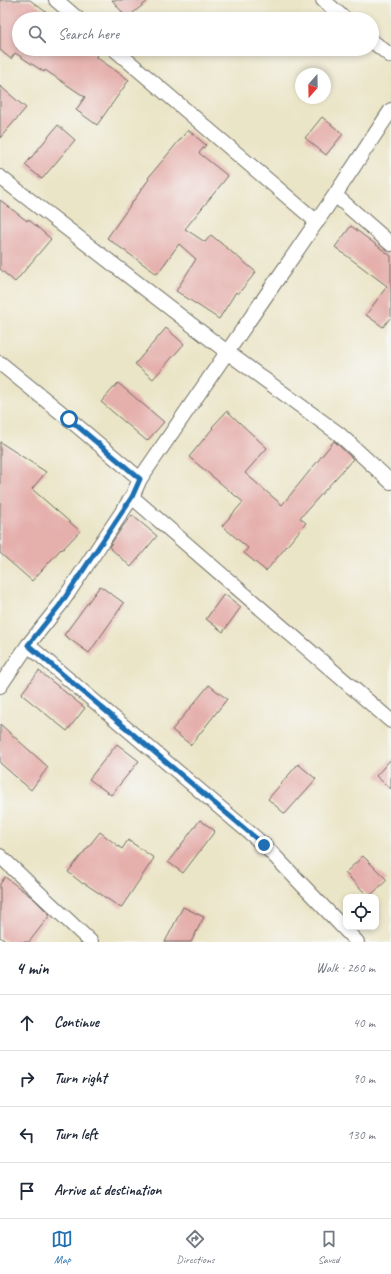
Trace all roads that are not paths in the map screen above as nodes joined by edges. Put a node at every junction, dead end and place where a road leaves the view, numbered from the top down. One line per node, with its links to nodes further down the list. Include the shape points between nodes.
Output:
1 (56, 0): 3 (street)
2 (323, 0): 4 (street)
3 (70, 12)
4 (337, 12)
5 (379, 47): 7 (street)
6 (122, 56): 11 (street)
7 (391, 56)
8 (391, 110): 10 (street)
9 (0, 177): 13 (street)
10 (335, 195): 11 (street); 12 (street)
11 (317, 222): 13 (street)
12 (391, 244)
13 (227, 352): 15 (street); 16 (street, via 339,434)
14 (0, 363): 15 (street)
15 (140, 479): 17 (street)
16 (391, 482)
17 (132, 497): 18 (street, via 60,605); 20 (street)
18 (28, 645): 19 (street); 23 (street, via 264,845)
19 (0, 686)
20 (391, 722)
21 (0, 856): 22 (street)
22 (91, 942)
23 (357, 942)

